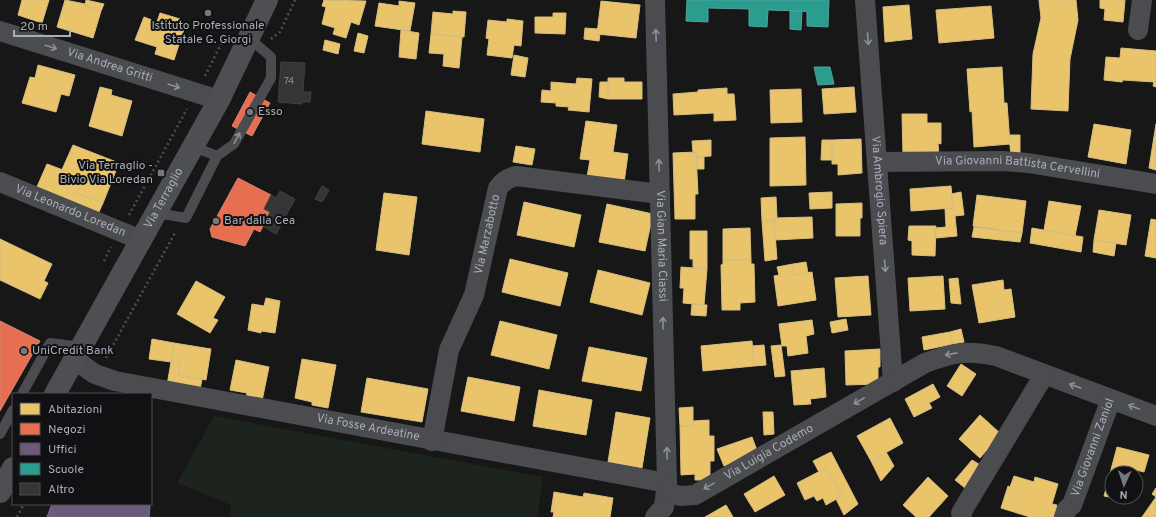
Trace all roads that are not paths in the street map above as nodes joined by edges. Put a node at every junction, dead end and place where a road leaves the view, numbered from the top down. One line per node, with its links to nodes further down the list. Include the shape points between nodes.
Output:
1 (267, 0): 7 (main road, Via Terraglio)
2 (655, 0): 14 (street, Via Gian Maria Ciassi, one-way to 2)
3 (865, 0): 11 (street, Via Ambrogio Spiera, one-way to 11)
4 (1142, 0): 5 (street)
5 (1138, 30)
6 (0, 31): 8 (street, Via Andrea Gritti, one-way to 8)
7 (250, 39): 8 (main road, Via Terraglio); 10 (lane, one-way to 7, via 234,144 271,78 271,57)
8 (219, 100): 9 (main road, Via Terraglio)
9 (194, 147): 10 (lane); 15 (main road, Via Terraglio)
10 (217, 156): 15 (lane, via 186,218)
11 (877, 162): 13 (street, Via Giovanni Battista Cervellini, via 1003,161); 19 (street, Via Ambrogio Spiera, one-way to 19)
12 (0, 182): 16 (street, Via Leonardo Loredan)
13 (1156, 184)
14 (660, 194): 26 (street, Via Marzabotto, via 516,176 502,182 498,188 474,295 449,350); 28 (street, Via Gian Maria Ciassi, one-way to 14)
15 (157, 213): 16 (main road, Via Terraglio)
16 (141, 240): 17 (main road, Via Terraglio)
17 (78, 354): 20 (lane, via 50,343); 21 (main road, Via Terraglio); 26 (street, Via Fosse Ardeatine, via 95,374 115,381)
18 (1044, 375): 19 (street, Via Giovanni Zaniol, one-way to 19, via 996,356 971,351 947,355 926,363); 22 (street, Via Giovanni Zaniol, one-way to 18); 31 (street, via 961,512)
19 (893, 382): 28 (street, Via Luigia Codemo, one-way to 28, via 695,494 680,496)
20 (23, 393)
21 (56, 393)
22 (1112, 399): 24 (street, one-way to 22); 32 (street, Via Giovanni Zaniol, via 1072,505)
23 (12, 412): 25 (lane)
24 (1156, 416)
25 (0, 434)
26 (432, 441): 28 (street, Via Fosse Ardeatine)
27 (12, 470): 29 (main road)
28 (667, 487): 30 (street, via 664,507)
29 (0, 492)
30 (655, 517)
31 (962, 517)
32 (1064, 517)

